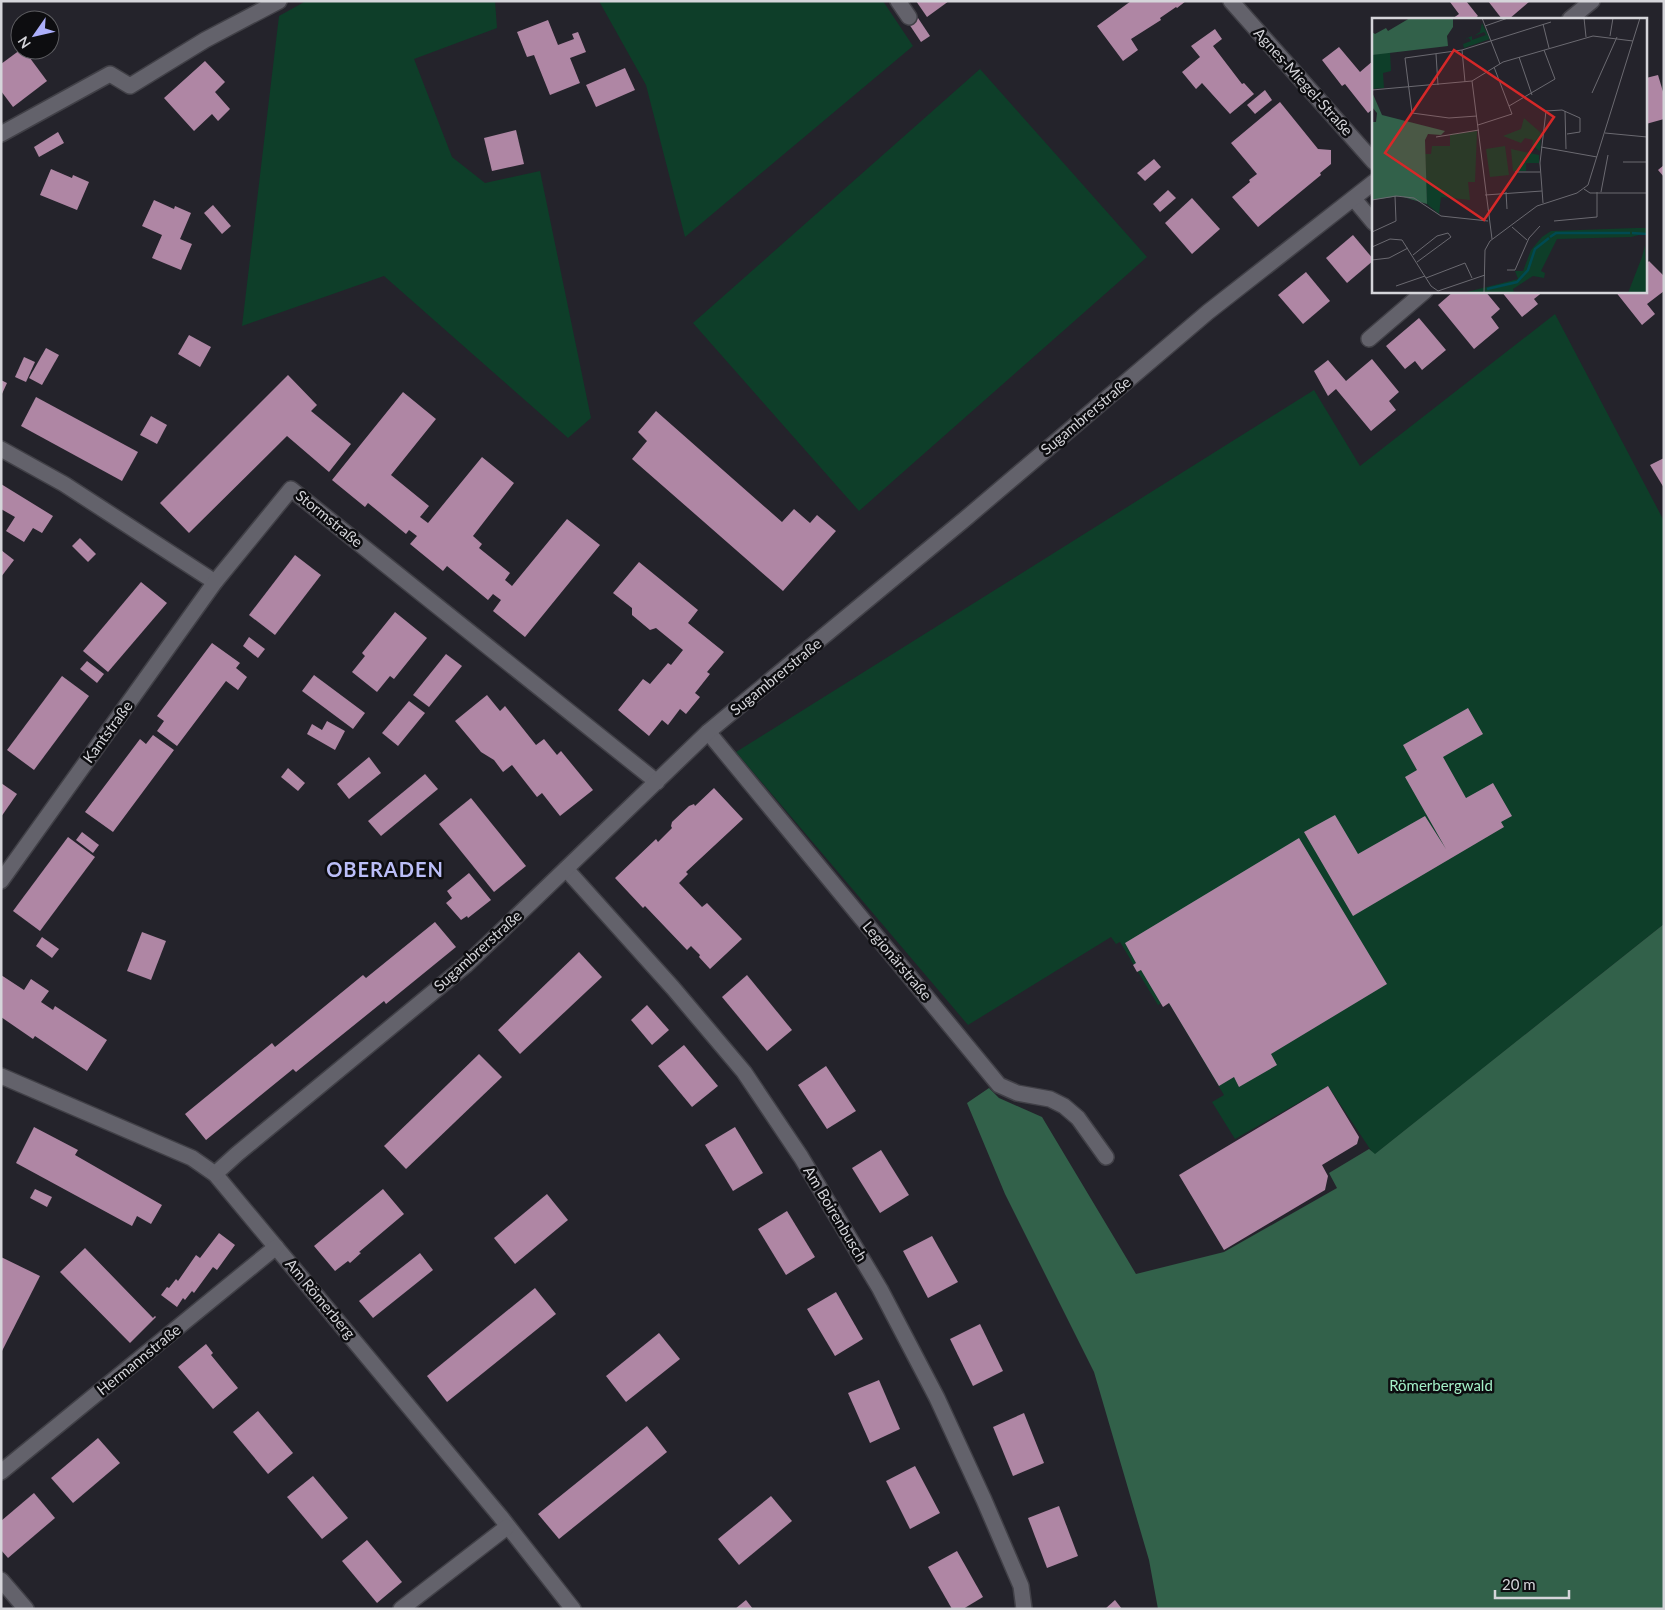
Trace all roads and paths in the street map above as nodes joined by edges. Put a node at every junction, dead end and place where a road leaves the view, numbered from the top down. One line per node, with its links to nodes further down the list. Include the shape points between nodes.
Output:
1 (279, 1): 7 (street, via 205,40 130,86 110,74)
2 (898, 1): 5 (street)
3 (1231, 1): 8 (street, Agnes-Miegel-Straße)
4 (1592, 1): 6 (street)
5 (909, 17)
6 (1571, 18)
7 (1, 134)
8 (1372, 160)
9 (1372, 184): 10 (street, Sugambrerstraße)
10 (1354, 199): 11 (street); 16 (street, Sugambrerstraße, via 1208,312)
11 (1372, 221)
12 (1424, 292): 13 (street)
13 (1369, 339)
14 (1, 449): 15 (street, via 64,484)
15 (215, 582): 17 (street, Stormstraße, via 291,489); 19 (street, Kantstraße)
16 (708, 732): 17 (street, Sugambrerstraße); 21 (street, Legionärstraße, via 999,1085 1064,1106 1078,1118)
17 (657, 782): 18 (street, Sugambrerstraße)
18 (566, 869): 22 (street, Sugambrerstraße, via 466,966); 30 (street, Am Boirenbusch, via 744,1072 801,1157 880,1289 937,1398 1021,1586)
19 (1, 881)
20 (1, 1076): 22 (street, Am Römerberg, via 192,1158)
21 (1106, 1157)
22 (215, 1174): 23 (street, Am Römerberg)
23 (276, 1247): 24 (street, Hermannstraße); 25 (street, Am Römerberg)
24 (1, 1472)
25 (508, 1527): 28 (street); 29 (street, Am Römerberg)
26 (1, 1580): 27 (street)
27 (26, 1609)
28 (401, 1609)
29 (573, 1609)
30 (1024, 1609)

